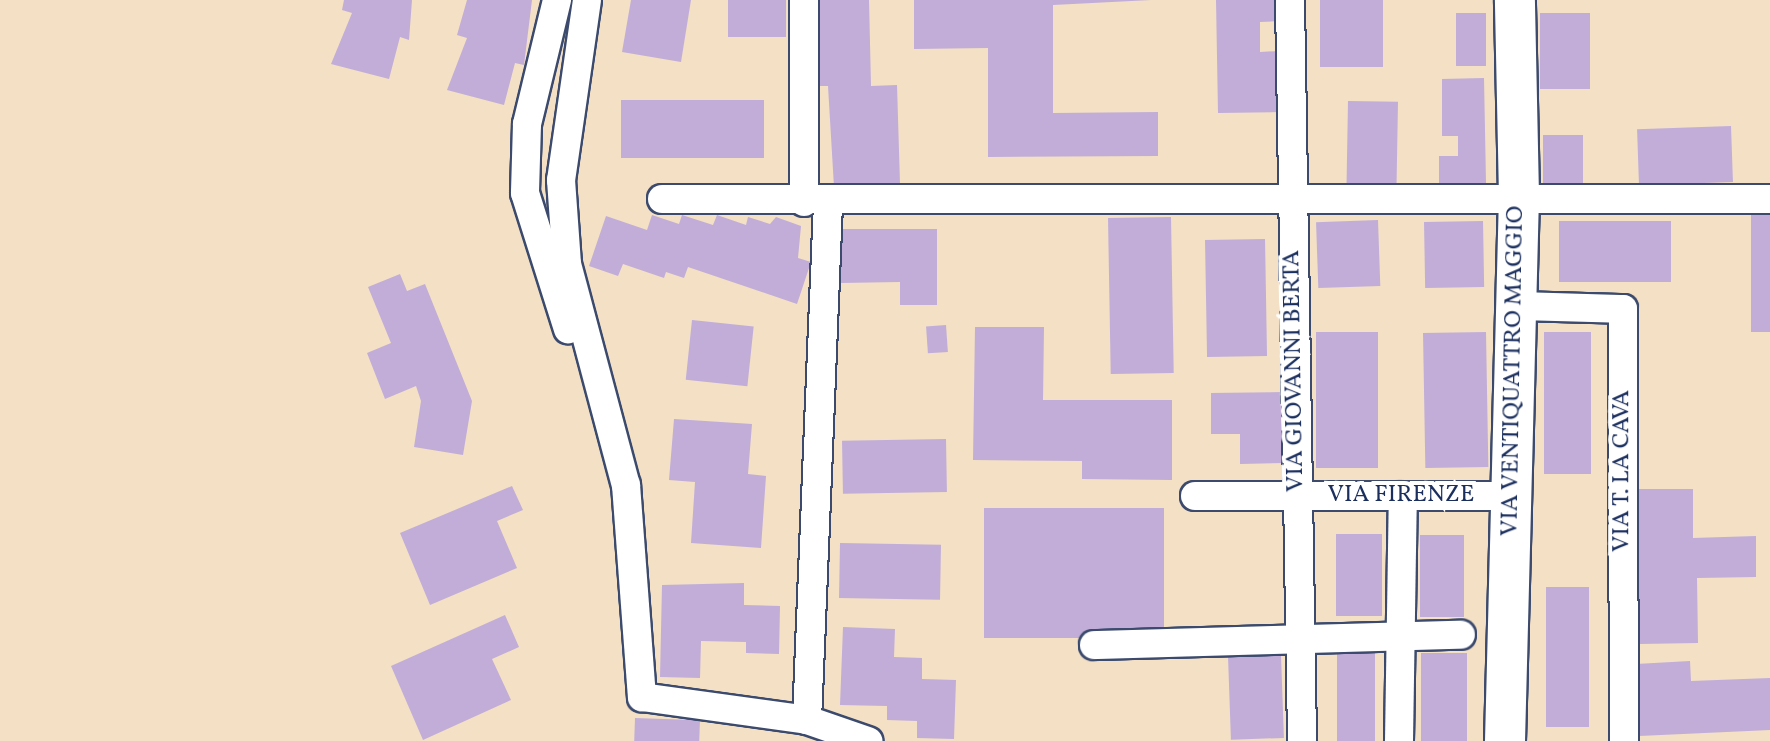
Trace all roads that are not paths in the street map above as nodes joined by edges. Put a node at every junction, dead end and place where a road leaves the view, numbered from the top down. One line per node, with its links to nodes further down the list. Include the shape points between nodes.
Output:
1 (557, 0): 12 (street, via 527,124 525,193 562,324)
2 (587, 0): 12 (street, via 561,180 567,264)
3 (804, 0): 10 (street)
4 (1290, 0): 7 (street, VIA GIOVANNI BERTA)
5 (1515, 0): 6 (main road, VIA VENTIQUATTRO MAGGIO)
6 (1519, 196): 7 (street); 9 (street); 11 (main road, VIA VENTIQUATTRO MAGGIO)
7 (1291, 198): 10 (street); 14 (street, VIA GIOVANNI BERTA)
8 (662, 199): 10 (street)
9 (1770, 199)
10 (816, 202): 21 (street)
11 (1516, 306): 16 (main road, VIA VENTIQUATTRO MAGGIO); 26 (street, VIA T. LA CAVA, via 1623,309)
12 (584, 343): 21 (street, via 626,485 642,697)
13 (1195, 496): 14 (street, VIA FIRENZE)
14 (1297, 496): 15 (street, VIA FIRENZE); 19 (street, VIA GIOVANNI BERTA)
15 (1403, 496): 16 (street, VIA FIRENZE); 18 (street)
16 (1511, 496): 25 (main road, VIA VENTIQUATTRO MAGGIO)
17 (1461, 635): 18 (street)
18 (1401, 637): 19 (street); 24 (street)
19 (1299, 641): 20 (street); 23 (street, VIA GIOVANNI BERTA)
20 (1094, 645)
21 (807, 720): 22 (street)
22 (868, 741)
23 (1302, 741)
24 (1399, 741)
25 (1505, 741)
26 (1624, 741)

